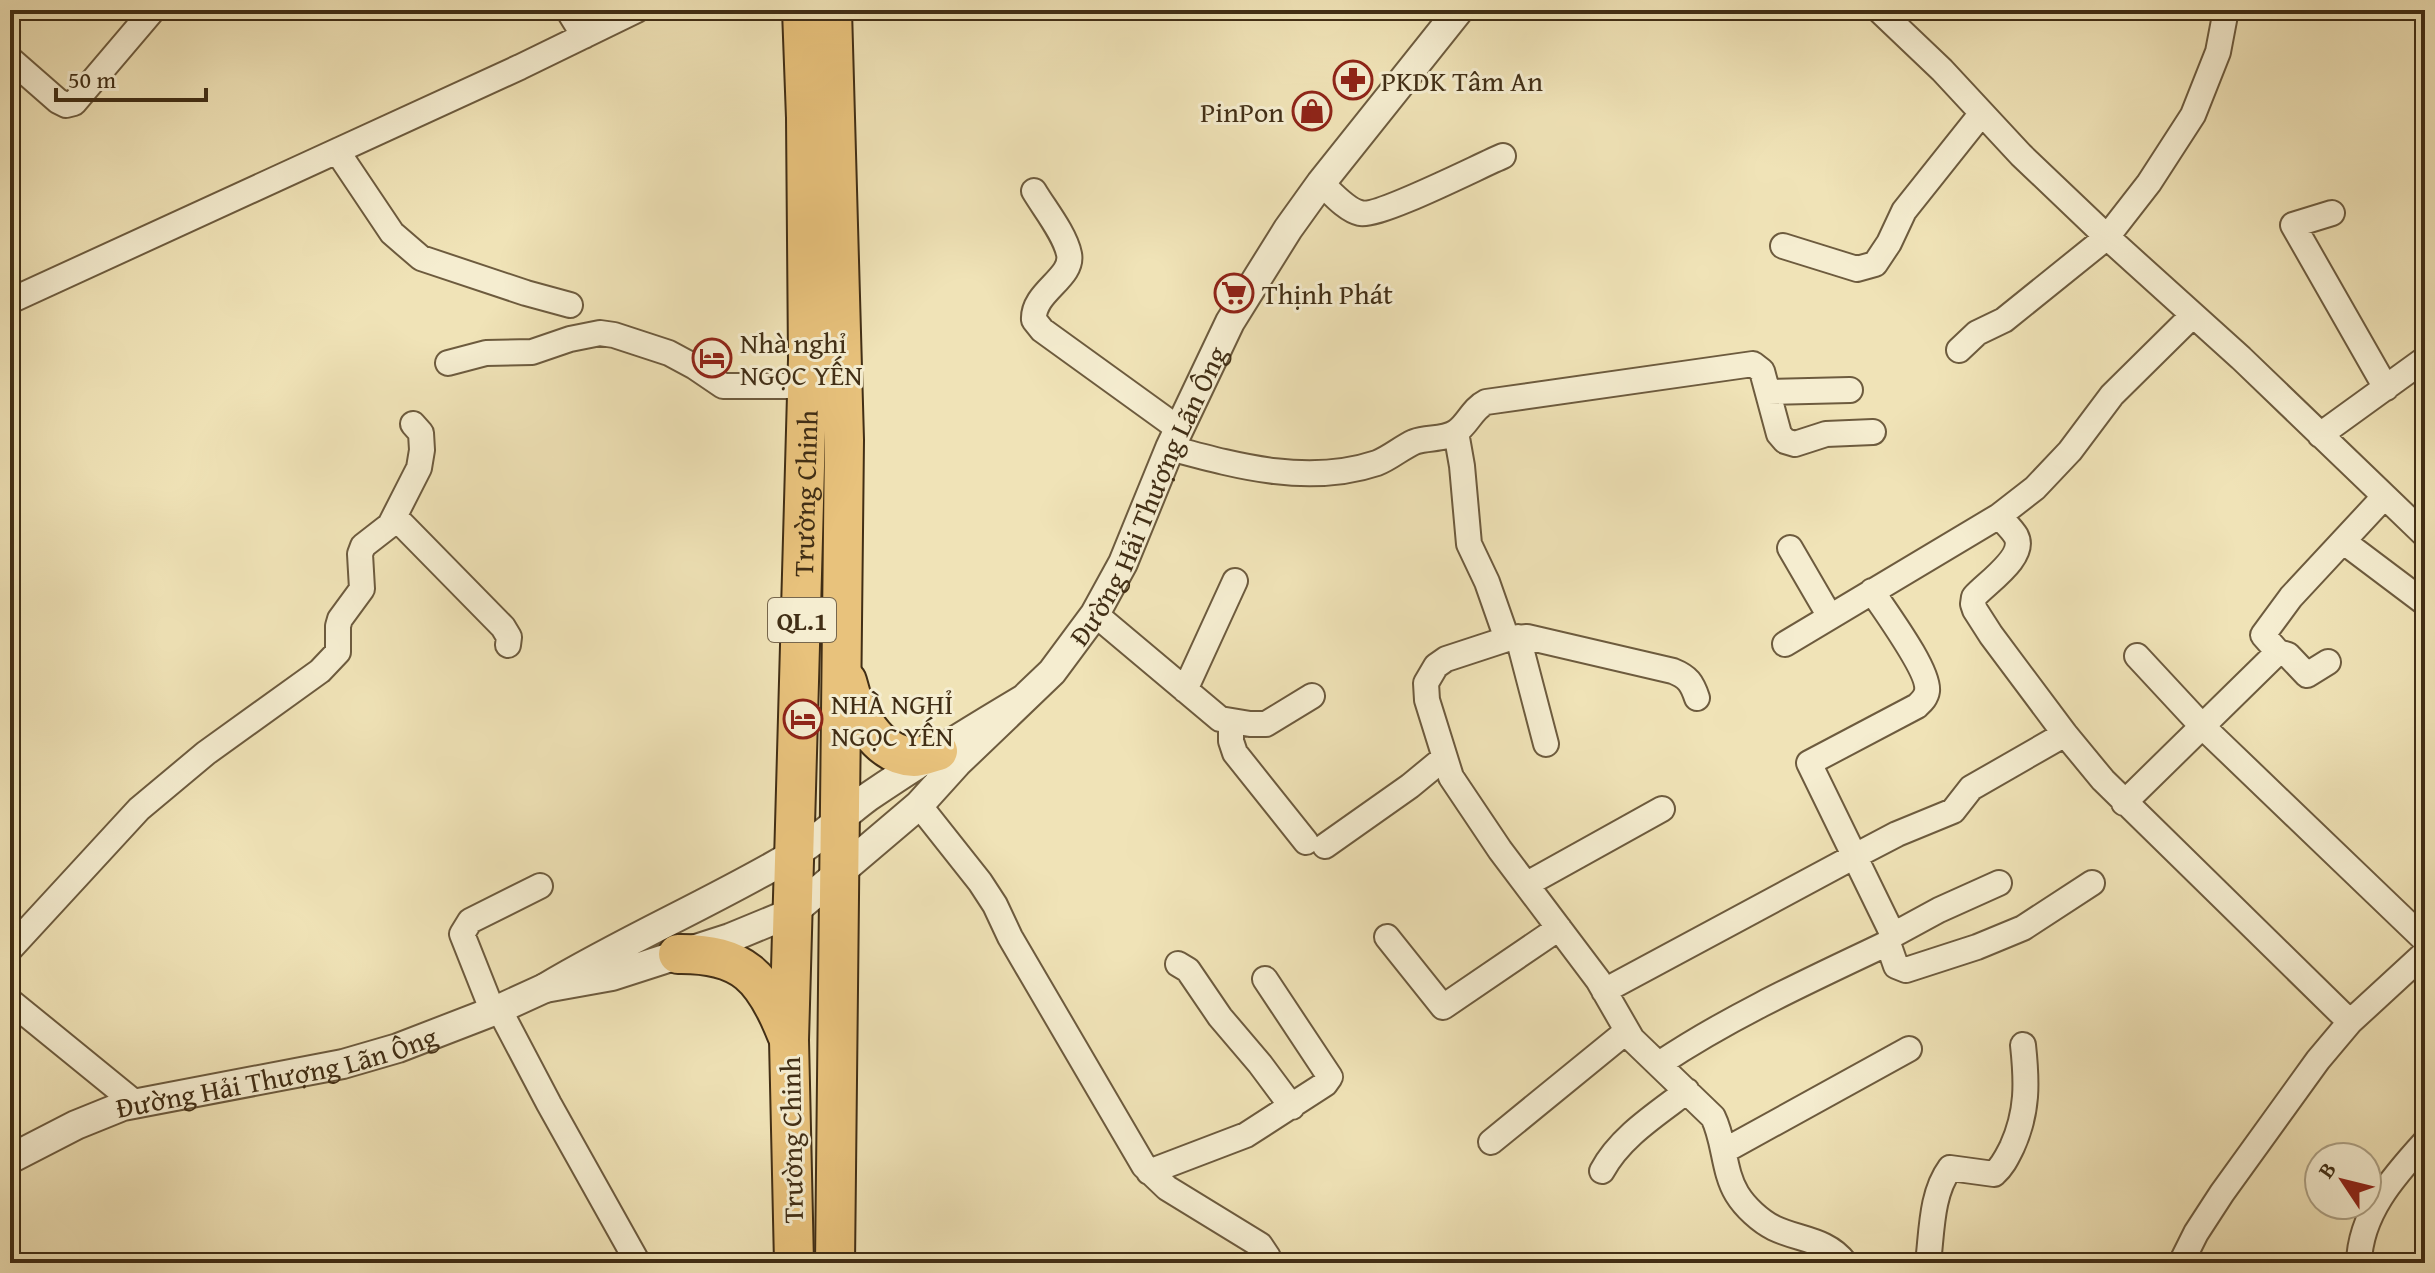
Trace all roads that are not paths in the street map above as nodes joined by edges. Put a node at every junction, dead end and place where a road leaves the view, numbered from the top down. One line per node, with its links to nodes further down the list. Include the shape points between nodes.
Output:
1 (153, 10): 10 (street, via 74,103 58,101)
2 (568, 10): 9 (street)
3 (637, 10): 9 (street)
4 (802, 10): 25 (highway, Trường Chinh / QL.1)
5 (832, 10): 49 (highway, Trường Chinh / QL.1, via 844,440)
6 (1879, 10): 11 (street)
7 (2226, 10): 17 (street, via 2218,52 2193,115)
8 (1453, 12): 14 (street, Đường Hải Thượng Lãn Ông)
9 (584, 36): 12 (street)
10 (10, 59)
11 (1982, 113): 17 (street); 18 (street, via 1904,211 1875,264 1857,269)
12 (337, 151): 19 (street); 20 (street, via 392,233 421,258)
13 (1503, 156): 14 (street, via 1364,214)
14 (1321, 183): 33 (street, Đường Hải Thượng Lãn Ông, via 1230,322)
15 (1034, 191): 33 (street, via 1066,245 1069,265 1036,306 1034,320)
16 (2332, 213): 26 (street, via 2293,225)
17 (2107, 237): 21 (street); 22 (street)
18 (1783, 246)
19 (10, 301)
20 (570, 305)
21 (2193, 315): 32 (street); 35 (street, via 2112,395 2035,488)
22 (1959, 350)
23 (2425, 359): 26 (street)
24 (448, 363): 25 (street, via 497,351 532,352 600,333 669,353 723,386)
25 (807, 386): 66 (highway, Trường Chinh / QL.1)
26 (2386, 388): 32 (street)
27 (1850, 390): 28 (street)
28 (1768, 392): 30 (street, via 1758,366 1740,365 1486,402); 31 (street, via 1785,441 1795,444 1826,434)
29 (413, 424): 36 (street, via 421,433 419,468)
30 (1456, 432): 33 (street, via 1411,444 1375,464 1323,472 1237,466); 45 (street, via 1469,544)
31 (1873, 432)
32 (2320, 435): 34 (street)
33 (1175, 439): 43 (street, Đường Hải Thượng Lãn Ông, via 1123,563)
34 (2384, 497): 37 (street); 38 (street)
35 (1999, 516): 41 (street); 58 (street, via 2016,536 2017,551 1973,604)
36 (395, 517): 47 (street, via 503,627); 78 (street, via 363,546 362,589 340,619 334,659 139,809)
37 (2425, 535)
38 (2344, 542): 42 (street); 48 (street, via 2263,635)
39 (1790, 548): 44 (street)
40 (1235, 581): 52 (street)
41 (1872, 591): 44 (street); 67 (street, via 1920,666 1928,689 1917,706 1809,763)
42 (2425, 603)
43 (1095, 614): 52 (street); 55 (street, Đường Hải Thượng Lãn Ông, via 1059,664)
44 (1829, 615): 46 (street)
45 (1513, 638): 54 (street, via 1673,671 1692,682); 59 (street); 61 (street, via 1458,653 1430,674 1427,700)
46 (1785, 644)
47 (508, 645)
48 (2278, 652): 51 (street, via 2307,675); 57 (street)
49 (841, 654): 60 (highway, via 851,700 882,743 915,757); 65 (highway, Trường Chinh / QL.1)
50 (2137, 656): 57 (street)
51 (2328, 662)
52 (1185, 690): 56 (street)
53 (1312, 696): 56 (street, via 1266,724)
54 (1697, 698)
55 (1022, 700): 60 (street, Đường Hải Thượng Lãn Ông); 63 (street, Đường Hải Thượng Lãn Ông)
56 (1231, 722): 61 (street, via 1235,753 1316,844 1410,786)
57 (2202, 726): 62 (street); 77 (street)
58 (2065, 734): 62 (street); 67 (street, via 1971,788 1953,811)
59 (1546, 744)
60 (938, 751): 65 (street, Đường Hải Thượng Lãn Ông)
61 (1444, 758): 71 (street, via 1472,810)
62 (2124, 803): 87 (street)
63 (919, 805): 68 (street, Đường Hải Thượng Lãn Ông); 101 (street, via 995,905)
64 (1662, 809): 71 (street)
65 (840, 821): 66 (street, Đường Hải Thượng Lãn Ông); 68 (highway, Trường Chinh / QL.1)
66 (795, 854): 73 (highway, Trường Chinh / QL.1); 83 (street, Đường Hải Thượng Lãn Ông)
67 (1855, 856): 76 (street); 84 (street)
68 (839, 873): 73 (street, Đường Hải Thượng Lãn Ông); 104 (highway, Trường Chinh / QL.1)
69 (1999, 883): 76 (street)
70 (2092, 883): 76 (street, via 2023,928 1906,970 1896,966)
71 (1527, 884): 74 (street)
72 (540, 886): 86 (street, via 470,921 462,934)
73 (793, 912): 80 (street, Đường Hải Thượng Lãn Ông); 89 (highway, Trường Chinh / QL.1)
74 (1559, 928): 75 (street, via 1443,1007); 84 (street)
75 (1387, 937)
76 (1891, 939): 92 (street)
77 (2425, 940)
78 (10, 949)
79 (2425, 953): 87 (street)
80 (678, 954): 83 (street, Đường Hải Thượng Lãn Ông, via 612,976); 89 (highway, via 721,957 748,973 772,998)
81 (1178, 964): 95 (street, via 1188,970)
82 (1265, 979): 95 (street, via 1330,1077)
83 (545, 988): 86 (street, Đường Hải Thượng Lãn Ông)
84 (1604, 991): 88 (street)
85 (10, 1001): 94 (street)
86 (496, 1010): 94 (street, Đường Hải Thượng Lãn Ông, via 343,1064); 102 (street)
87 (2350, 1022): 108 (street, via 2222,1193)
88 (1627, 1031): 92 (street); 96 (street)
89 (789, 1040): 103 (highway, Trường Chinh / QL.1)
90 (2023, 1045): 107 (street, via 2027,1086 2015,1139 1994,1174 1950,1168 1936,1200)
91 (1909, 1049): 98 (street)
92 (1659, 1064): 93 (street)
93 (1687, 1091): 98 (street, via 1713,1117); 100 (street, via 1629,1137)
94 (134, 1102): 99 (street, Đường Hải Thượng Lãn Ông)
95 (1292, 1107): 101 (street, via 1246,1135)
96 (1491, 1142)
97 (2425, 1142): 109 (street, via 2375,1205 2363,1231)
98 (1724, 1151): 106 (street, via 1737,1194 1759,1218 1826,1245)
99 (10, 1159)
100 (1602, 1171)
101 (1149, 1172): 105 (street, via 1260,1245)
102 (638, 1263)
103 (794, 1263)
104 (835, 1263)
105 (1267, 1263)
106 (1845, 1263)
107 (1928, 1263)
108 (2181, 1263)
109 (2359, 1263)

